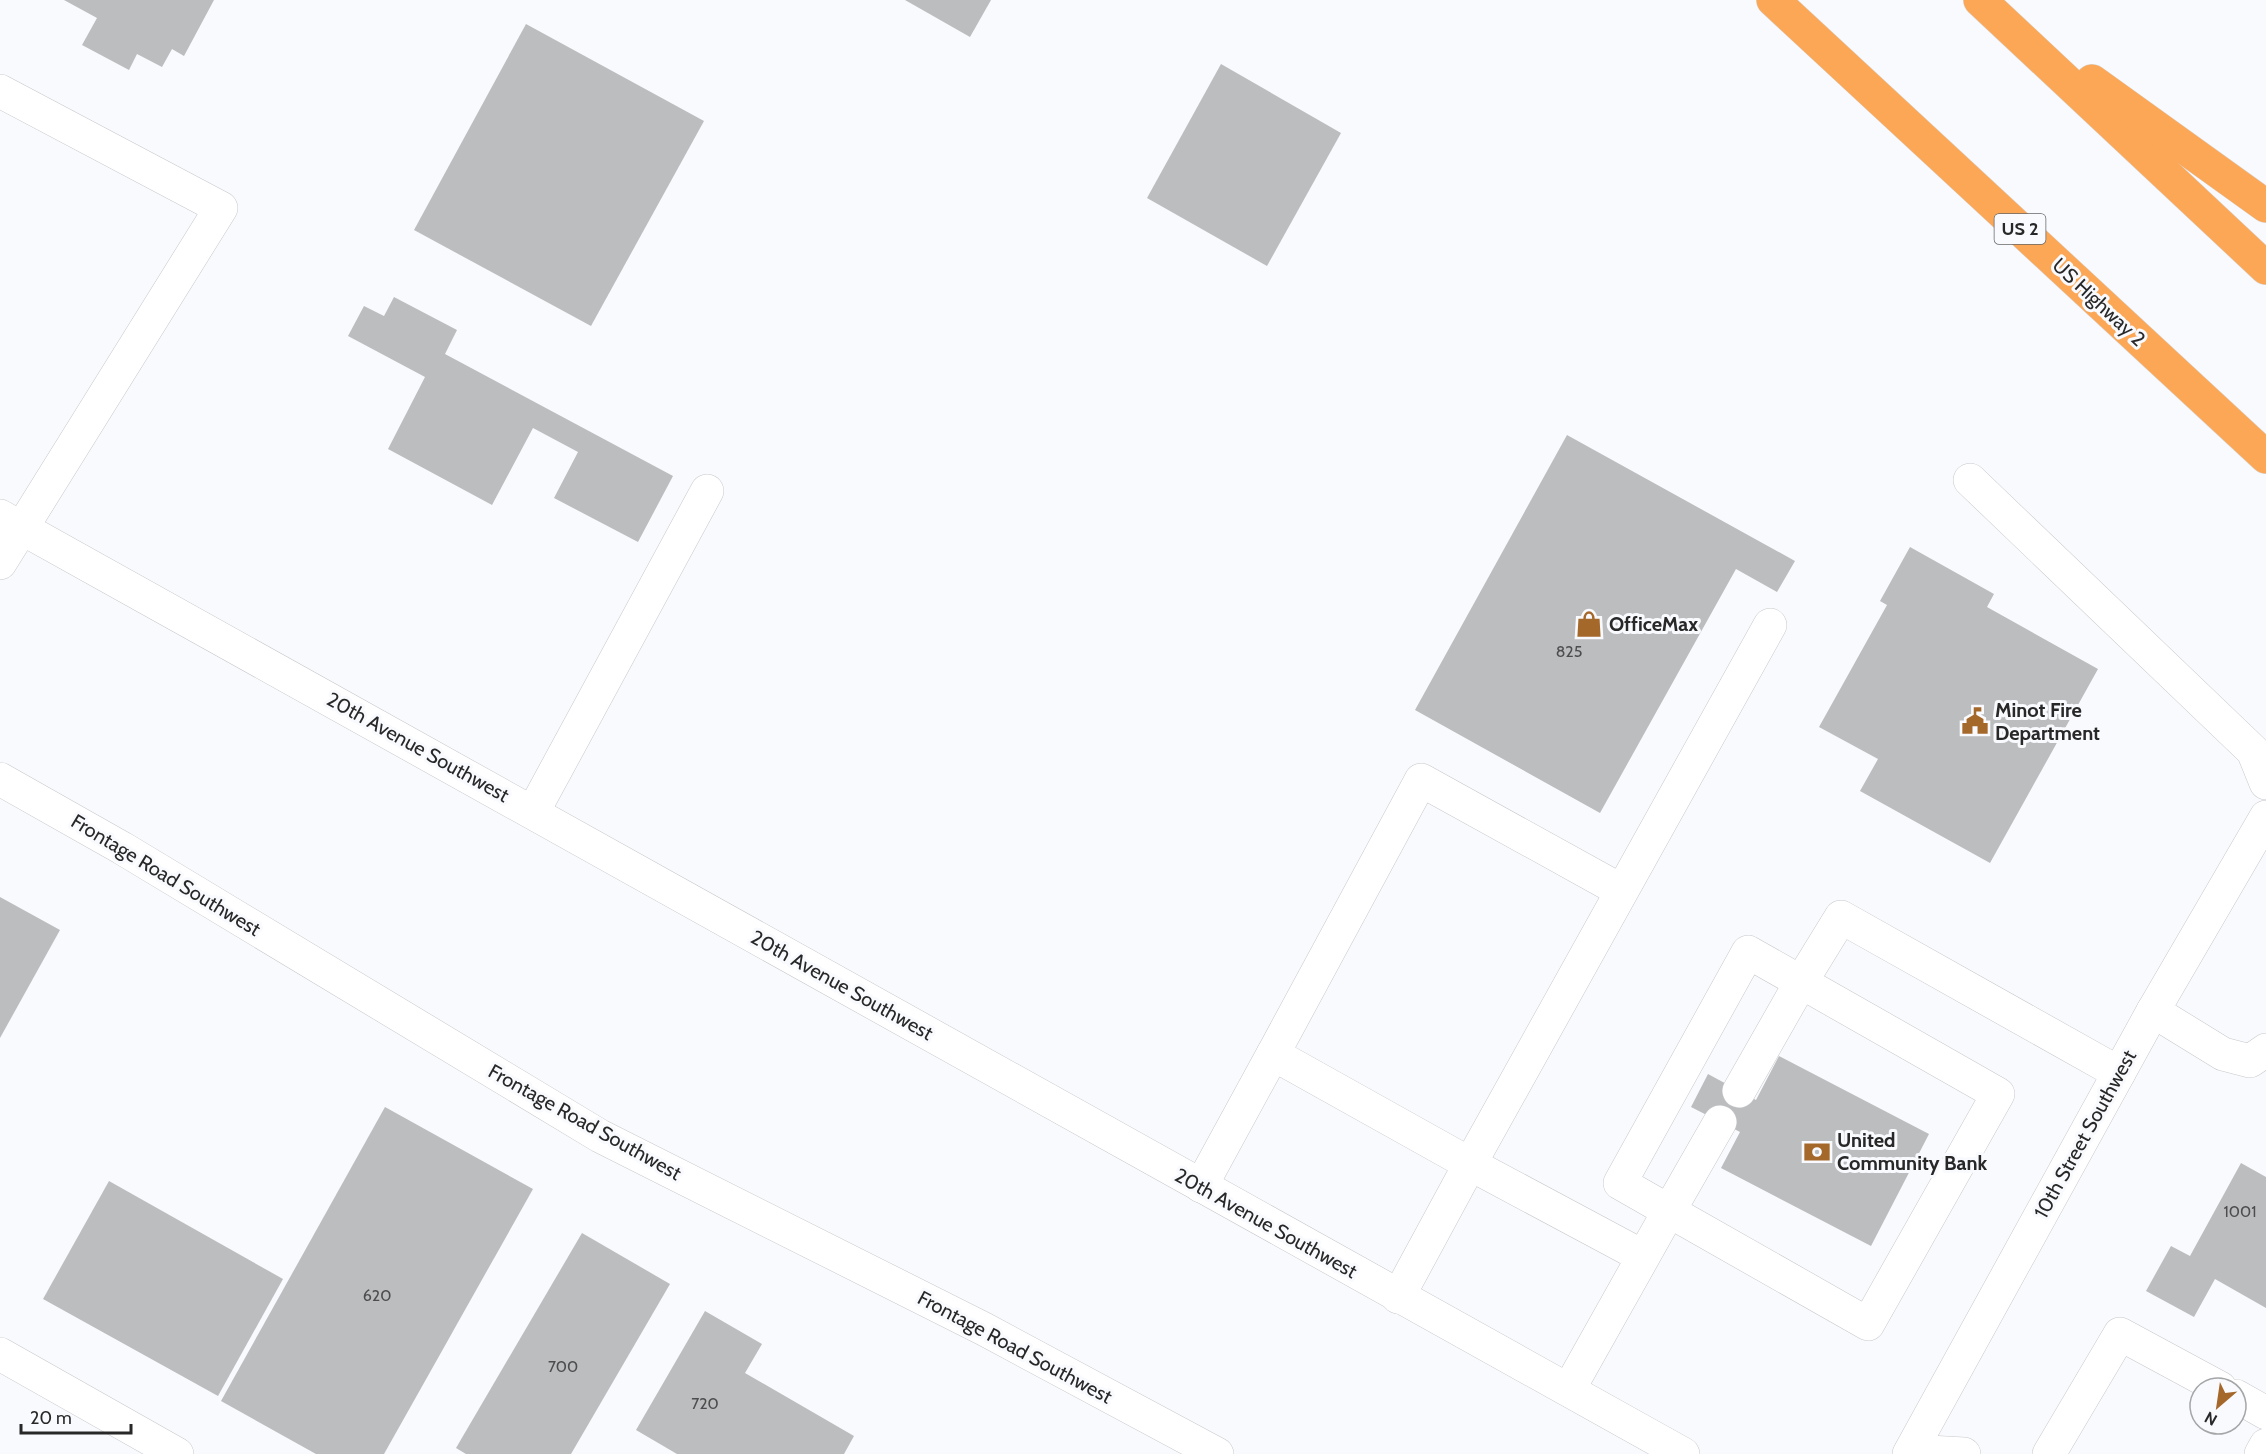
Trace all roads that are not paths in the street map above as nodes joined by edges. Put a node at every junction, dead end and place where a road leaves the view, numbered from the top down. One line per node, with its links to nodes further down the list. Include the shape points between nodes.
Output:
1 (1773, 0): 6 (highway, US Highway 2 / US 2)
2 (1981, 0): 4 (highway); 5 (highway)
3 (0, 91): 9 (street, via 221,208)
4 (2266, 206)
5 (2266, 268)
6 (2266, 458)
7 (1970, 480): 13 (street, via 2253,752)
8 (707, 491): 14 (street)
9 (10, 522): 10 (street); 14 (street, 20th Avenue Southwest)
10 (0, 563)
11 (1770, 625): 16 (street)
12 (0, 779): 37 (street, Frontage Road Southwest, via 122,848 600,1136 984,1329)
13 (2266, 783)
14 (533, 812): 25 (street, 20th Avenue Southwest)
15 (2266, 817): 18 (street, 10th Street Southwest)
16 (1620, 890): 20 (street, via 1421,780); 24 (street)
17 (1801, 982): 21 (street, via 1841,917); 22 (street); 26 (street, via 1748,952 1620,1183); 26 (street, via 1998,1094 1868,1324)
18 (2153, 1011): 19 (street, via 2223,1054 2250,1060); 21 (street, 10th Street Southwest)
19 (2266, 1050)
20 (1273, 1054): 24 (street); 25 (street)
21 (2119, 1072): 35 (street, 10th Street Southwest)
22 (1739, 1091)
23 (1720, 1122): 26 (street)
24 (1470, 1164): 27 (street); 28 (street)
25 (1201, 1186): 28 (street, 20th Avenue Southwest)
26 (1669, 1211): 27 (street)
27 (1642, 1256): 31 (street)
28 (1398, 1297): 31 (street, 20th Avenue Southwest)
29 (0, 1354): 36 (street)
30 (2198, 1376): 40 (street, via 2120,1334)
31 (1569, 1389): 38 (street, 20th Avenue Southwest)
32 (2248, 1403): 33 (street)
33 (2266, 1413)
34 (2266, 1445): 41 (street)
35 (1910, 1452): 39 (street)
36 (177, 1454)
37 (1216, 1454)
38 (1683, 1454)
39 (1964, 1454)
40 (2049, 1454)
41 (2261, 1454)

